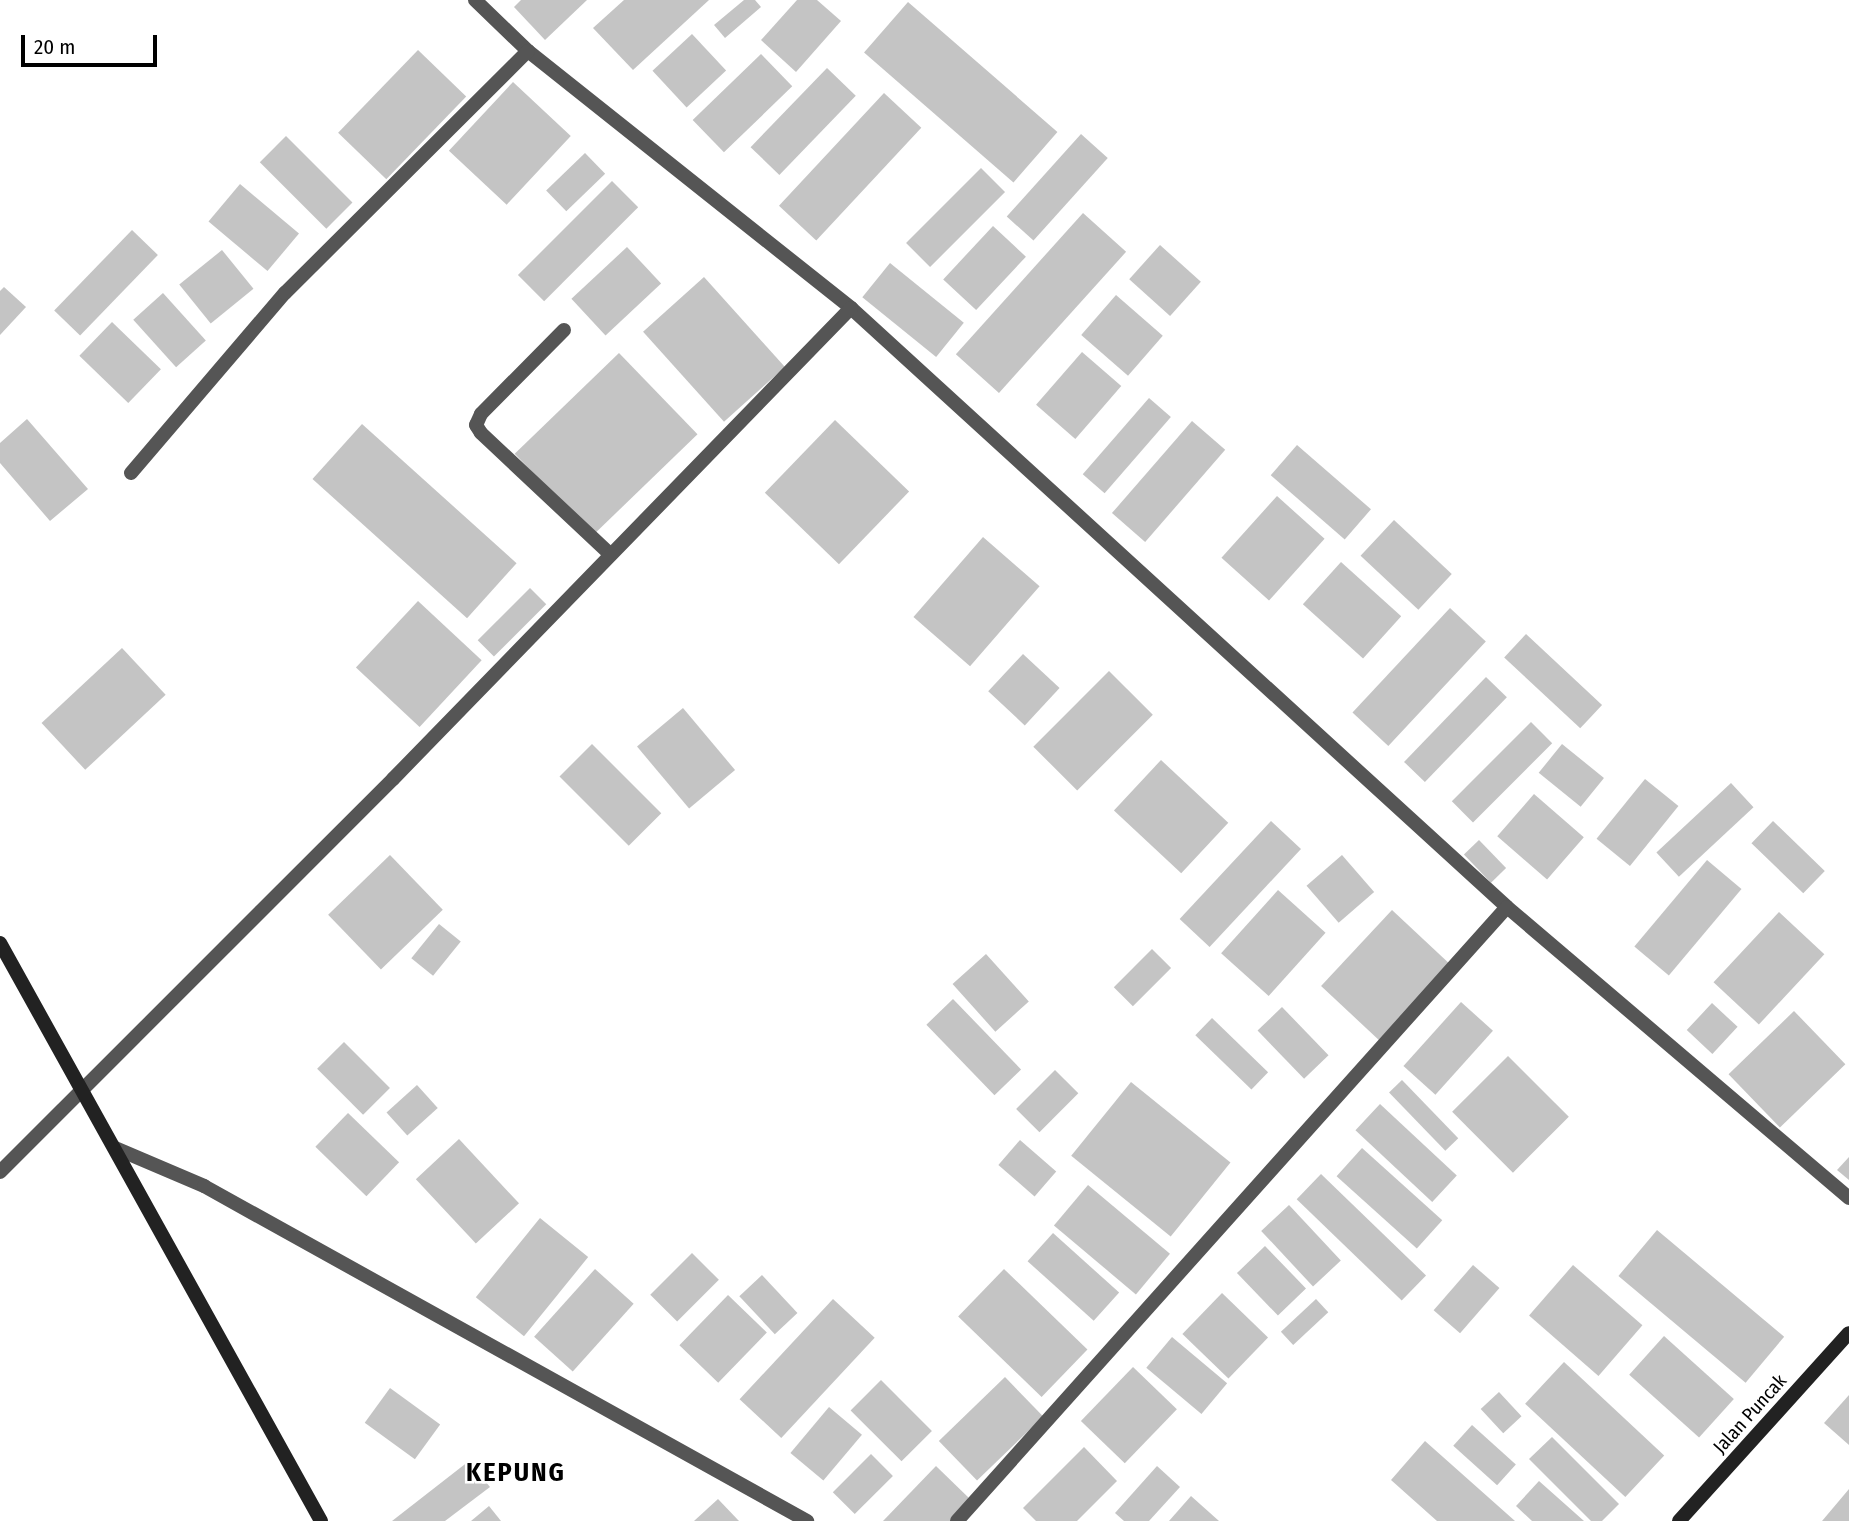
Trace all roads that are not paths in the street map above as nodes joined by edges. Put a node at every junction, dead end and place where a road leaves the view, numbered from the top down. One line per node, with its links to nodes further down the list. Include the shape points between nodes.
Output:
1 (475, 0): 2 (street)
2 (528, 51): 3 (street); 5 (street, via 285,293)
3 (851, 308): 6 (street); 7 (street)
4 (564, 330): 6 (street, via 481,414 477,425)
5 (131, 473)
6 (610, 554): 9 (street, via 393,779)
7 (1507, 907): 12 (street); 16 (street)
8 (0, 943): 9 (main road)
9 (81, 1089): 10 (main road); 11 (street)
10 (115, 1148): 14 (main road); 15 (street, via 204,1186)
11 (0, 1172)
12 (1849, 1198)
13 (1849, 1333): 17 (main road, Jalan Puncak)
14 (321, 1521)
15 (807, 1521)
16 (957, 1521)
17 (1679, 1521)

